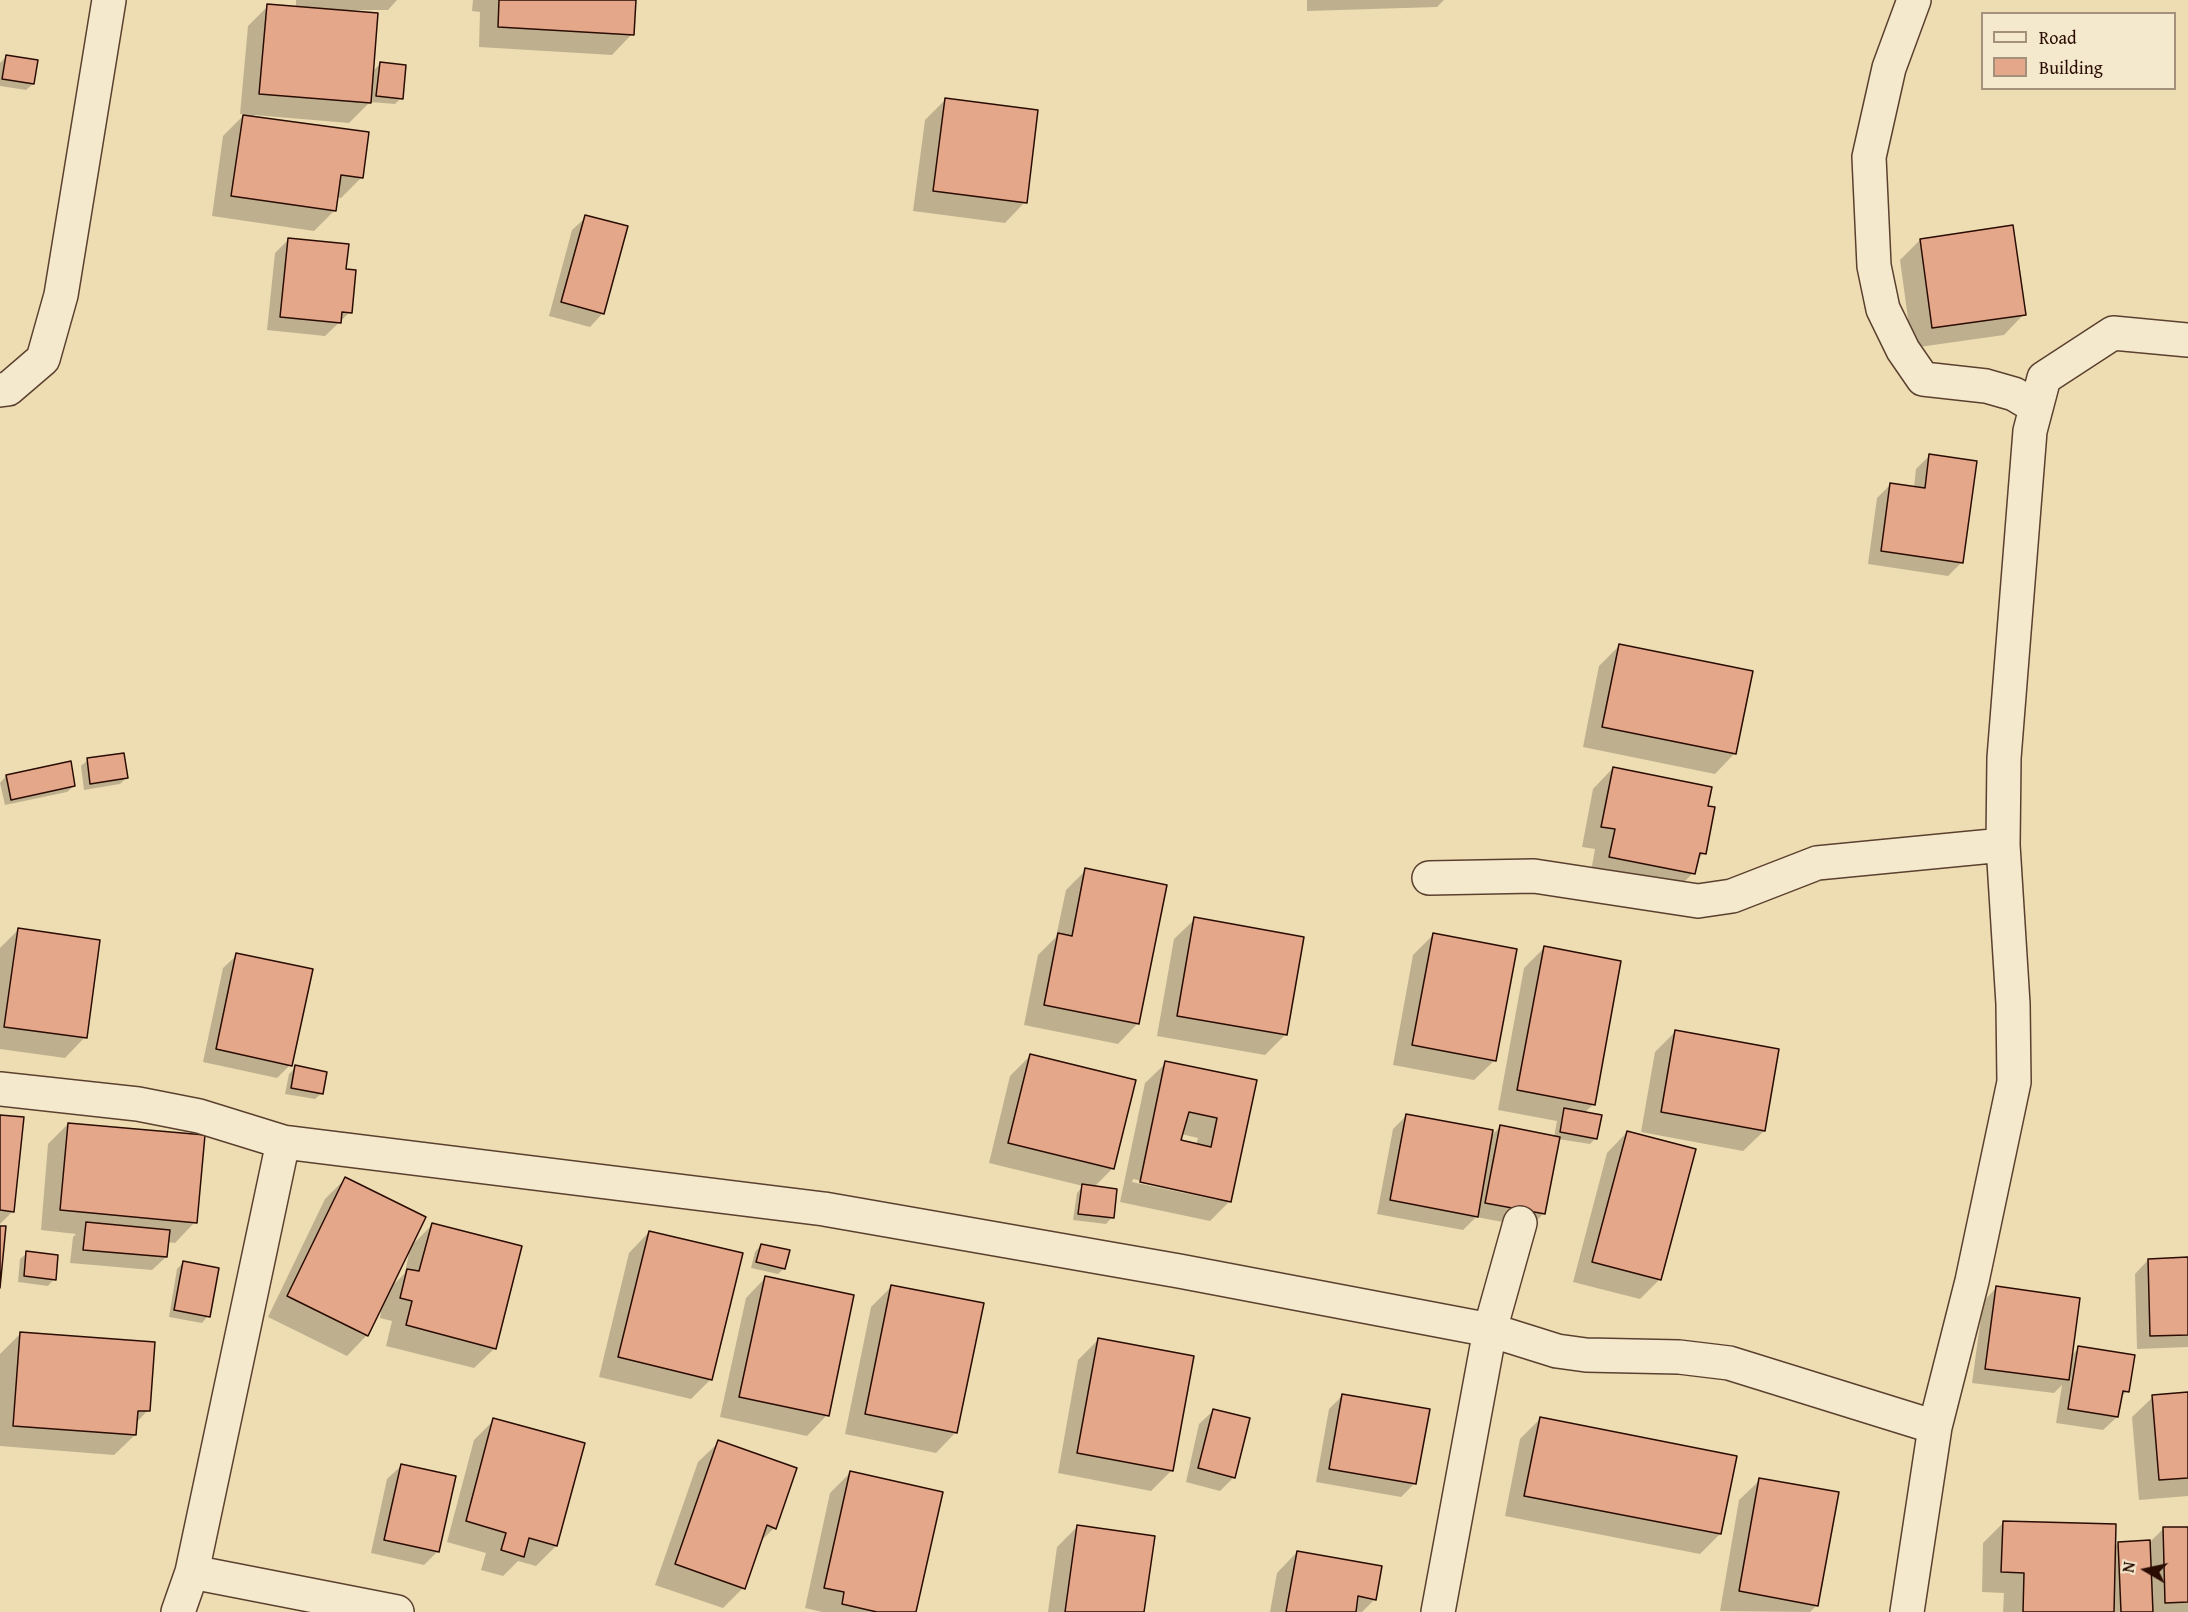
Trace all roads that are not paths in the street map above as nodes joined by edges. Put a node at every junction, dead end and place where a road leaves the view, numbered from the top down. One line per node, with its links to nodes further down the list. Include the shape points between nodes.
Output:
1 (109, 0): 4 (street, via 61,295 43,359 9,389)
2 (1914, 0): 5 (street, via 1889,68 1869,157 1874,266 1882,309 1923,379 1986,386 2014,394)
3 (2188, 340): 5 (street, via 2113,333 2044,378)
4 (0, 390)
5 (2036, 407): 6 (street, via 2030,431 2004,758)
6 (2003, 845): 7 (street, via 1817,863 1732,896 1698,902 1534,876); 12 (street, via 2014,1082 1972,1281)
7 (1429, 878)
8 (0, 1089): 9 (street, via 138,1104 199,1116)
9 (283, 1142): 11 (street, via 824,1209); 13 (street)
10 (1520, 1223): 11 (street)
11 (1490, 1330): 12 (street, via 1557,1351 1729,1363); 16 (street)
12 (1935, 1427): 17 (street)
13 (192, 1572): 14 (street); 15 (street)
14 (178, 1612)
15 (397, 1612)
16 (1438, 1612)
17 (1907, 1612)

